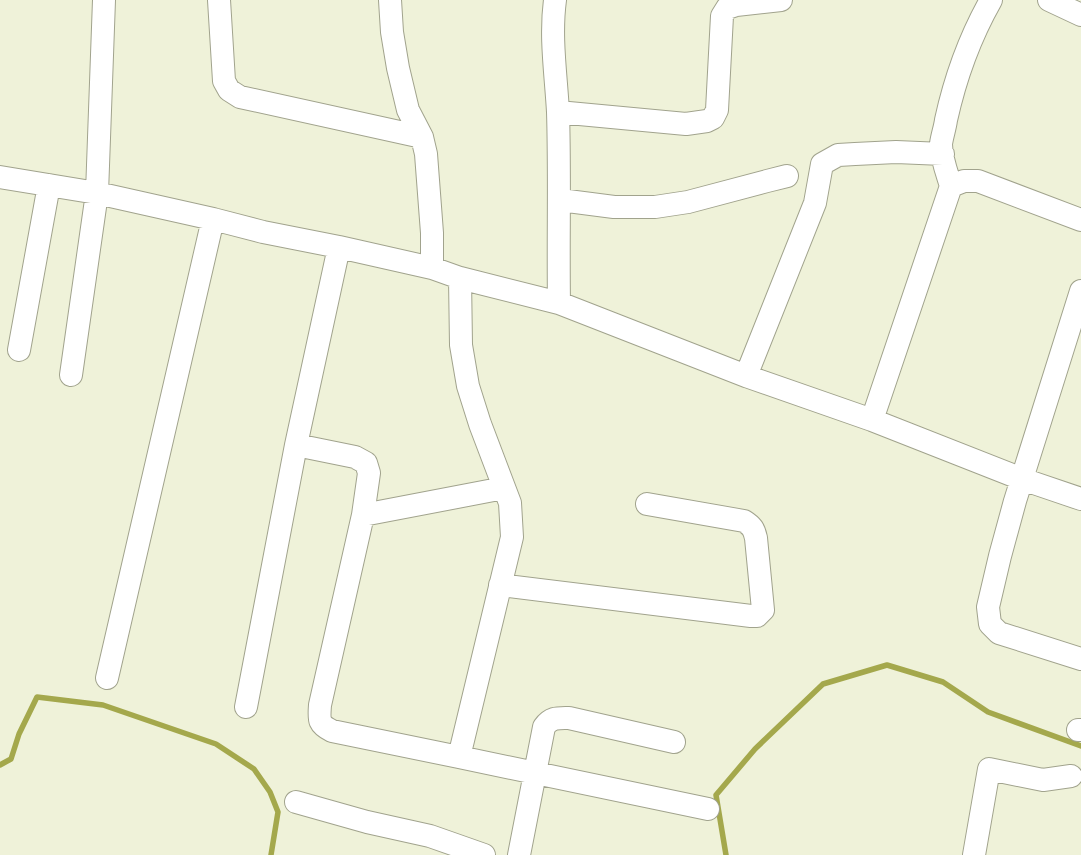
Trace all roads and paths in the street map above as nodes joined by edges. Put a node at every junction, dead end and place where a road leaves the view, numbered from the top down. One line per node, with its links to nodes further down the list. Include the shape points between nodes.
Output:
1 (104, 0): 16 (street)
2 (219, 0): 10 (street, via 224,81 229,90 240,97)
3 (390, 0): 10 (street, via 398,68 408,110)
4 (555, 0): 9 (street, via 552,24)
5 (781, 0): 9 (street, via 736,5 727,8 722,16 717,110 713,118 686,124)
6 (991, 0): 11 (street, via 966,55 951,98 941,145)
7 (1049, 0): 8 (street)
8 (1081, 16)
9 (558, 112): 17 (street)
10 (422, 136): 21 (street, via 426,154 432,233)
11 (943, 154): 15 (street); 27 (street, via 896,152 838,155 822,164 815,203)
12 (787, 176): 17 (street, via 688,202 655,207 614,207)
13 (0, 177): 14 (street)
14 (49, 185): 16 (street); 25 (street)
15 (951, 186): 19 (street, via 964,181 978,181); 28 (street)
16 (97, 193): 18 (street); 26 (street)
17 (560, 200): 24 (street)
18 (213, 219): 20 (street); 37 (street)
19 (1081, 220)
20 (339, 247): 21 (street); 29 (street)
21 (432, 268): 22 (street)
22 (460, 278): 24 (street); 31 (street, via 461,345 468,386)
23 (1081, 291): 30 (street)
24 (559, 303): 27 (street)
25 (19, 350)
26 (71, 375)
27 (746, 376): 28 (street)
28 (872, 420): 30 (street)
29 (296, 445): 34 (street, via 355,457 366,463 368,473); 38 (street)
30 (1022, 479): 32 (street); 36 (street, via 1014,501 988,607 990,624 999,633)
31 (504, 488): 34 (street); 35 (street, via 510,503 512,537)
32 (1081, 499)
33 (647, 504): 35 (street, via 744,521 751,525 756,538 763,610 757,616 751,616)
34 (362, 515): 40 (street, via 319,719 332,731)
35 (500, 586): 40 (street)
36 (1081, 659)
37 (107, 678)
38 (246, 707)
39 (674, 742): 41 (street, via 569,718 555,718 544,727)
40 (459, 757): 41 (street)
41 (535, 772): 44 (street); 46 (street)
42 (1072, 776): 47 (street, via 1042,780 989,769)
43 (296, 802): 45 (street, via 430,836)
44 (708, 809)
45 (484, 855)
46 (519, 855)
47 (974, 855)

